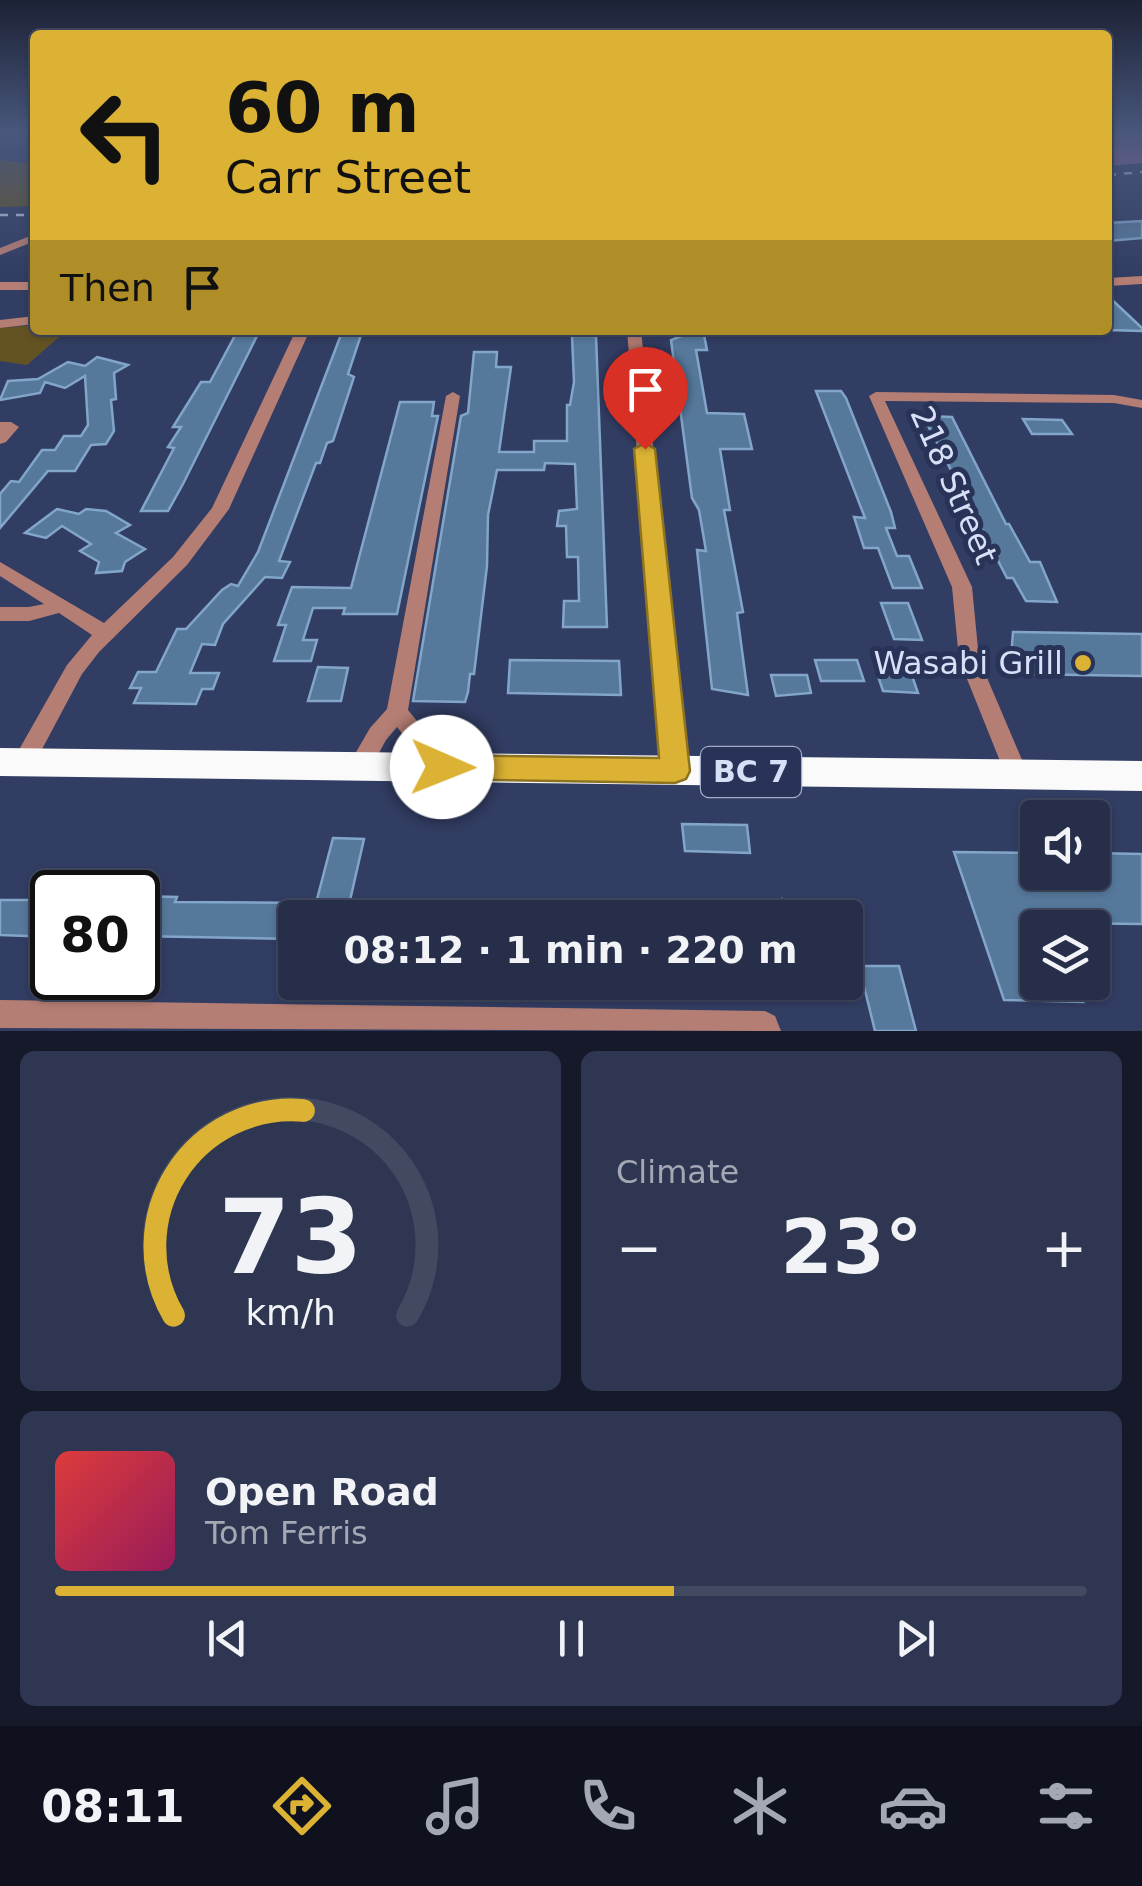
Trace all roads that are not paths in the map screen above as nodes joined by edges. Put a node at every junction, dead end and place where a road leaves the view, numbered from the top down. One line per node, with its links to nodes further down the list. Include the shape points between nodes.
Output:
1 (30, 239): 2 (street)
2 (0, 252)
3 (1142, 280): 4 (street)
4 (1112, 282)
5 (0, 286): 6 (street)
6 (30, 286)
7 (30, 321): 8 (street)
8 (0, 324)
9 (300, 335): 18 (street, via 220,508 180,561)
10 (634, 335): 23 (street)
11 (453, 396): 19 (street)
12 (1142, 404): 24 (street, 218 Street, via 1114,398 876,396 962,587 969,659)
13 (0, 427): 14 (street, via 11,427)
14 (0, 439)
15 (0, 568): 16 (street)
16 (62, 606): 17 (street); 18 (street)
17 (0, 614)
18 (106, 633): 20 (street)
19 (398, 712): 21 (street); 22 (street)
20 (12, 762): 21 (highway, BC 7)
21 (360, 766): 22 (highway, BC 7)
22 (442, 767): 23 (highway, BC 7)
23 (675, 771): 24 (highway, BC 7)
24 (1016, 774): 25 (highway, BC 7)
25 (1142, 776)
26 (0, 1014): 27 (street)
27 (765, 1029)

